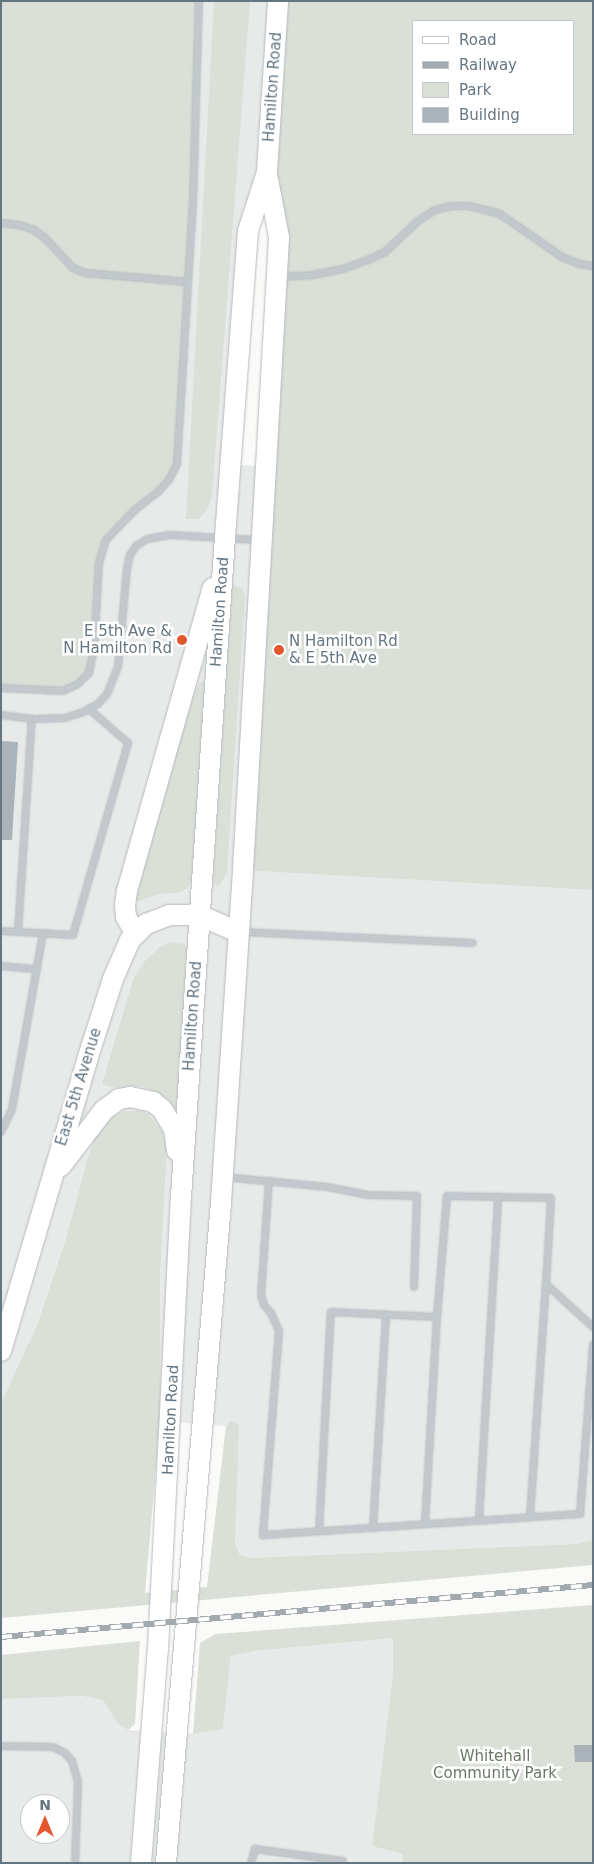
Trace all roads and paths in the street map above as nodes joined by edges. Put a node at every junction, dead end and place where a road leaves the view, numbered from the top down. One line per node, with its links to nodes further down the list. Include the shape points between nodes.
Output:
1 (199, 1): 7 (lane)
2 (278, 1): 3 (main road, Hamilton Road)
3 (267, 172): 6 (main road, Hamilton Road, via 279,237); 9 (main road, Hamilton Road, via 248,231)
4 (1, 223): 7 (lane, via 19,224 34,230 73,268 85,274)
5 (593, 266): 6 (lane, via 562,256 500,214 476,207 453,206 435,210 418,221 385,252 368,260 312,275)
6 (277, 277): 8 (main road, Hamilton Road)
7 (188, 282): 10 (lane, via 177,464 158,492 106,540 99,563 94,650 89,673 64,691)
8 (262, 540): 9 (lane); 17 (main road, Hamilton Road)
9 (224, 544): 11 (lane, via 158,536 136,546 126,569 118,667 107,694); 14 (main road, Hamilton Road); 19 (main road, via 127,892 126,917)
10 (1, 688)
11 (89, 709): 13 (lane, via 65,718); 18 (lane, via 128,743 73,935)
12 (1, 715): 13 (lane)
13 (32, 718): 16 (lane)
14 (200, 915): 17 (main road); 19 (main road, via 161,917); 28 (main road, Hamilton Road)
15 (1, 931): 16 (lane)
16 (18, 932): 18 (lane)
17 (238, 932): 20 (lane); 25 (main road, Hamilton Road)
18 (43, 933): 22 (lane)
19 (134, 933): 24 (main road, East 5th Avenue, via 113,979)
20 (473, 943)
21 (1, 966): 22 (lane)
22 (37, 969): 23 (lane, via 12,1109)
23 (1, 1132)
24 (53, 1175): 28 (main road, via 104,1110 119,1099 141,1098 162,1109 174,1129); 35 (main road, East 5th Avenue)
25 (223, 1176): 26 (lane); 45 (main road, Hamilton Road)
26 (269, 1181): 30 (lane, via 368,1195 417,1196); 40 (lane, via 261,1295 279,1330 263,1535)
27 (498, 1197): 29 (lane, via 551,1198); 32 (lane, via 447,1196); 37 (lane)
28 (181, 1198): 44 (main road, Hamilton Road, via 159,1631)
29 (546, 1284): 33 (lane); 36 (lane)
30 (414, 1287)
31 (386, 1314): 32 (lane); 39 (lane); 40 (lane, via 332,1312)
32 (437, 1317): 38 (lane)
33 (593, 1327)
34 (593, 1344): 36 (lane, via 580,1514)
35 (1, 1351)
36 (530, 1517): 37 (lane)
37 (479, 1520): 38 (lane)
38 (425, 1524): 39 (lane)
39 (373, 1528): 40 (lane)
40 (319, 1531)
41 (1, 1746): 43 (lane, via 53,1747 72,1761 78,1782)
42 (343, 1861): 46 (lane, via 254,1849)
43 (75, 1863)
44 (141, 1863)
45 (166, 1863)
46 (251, 1863)

